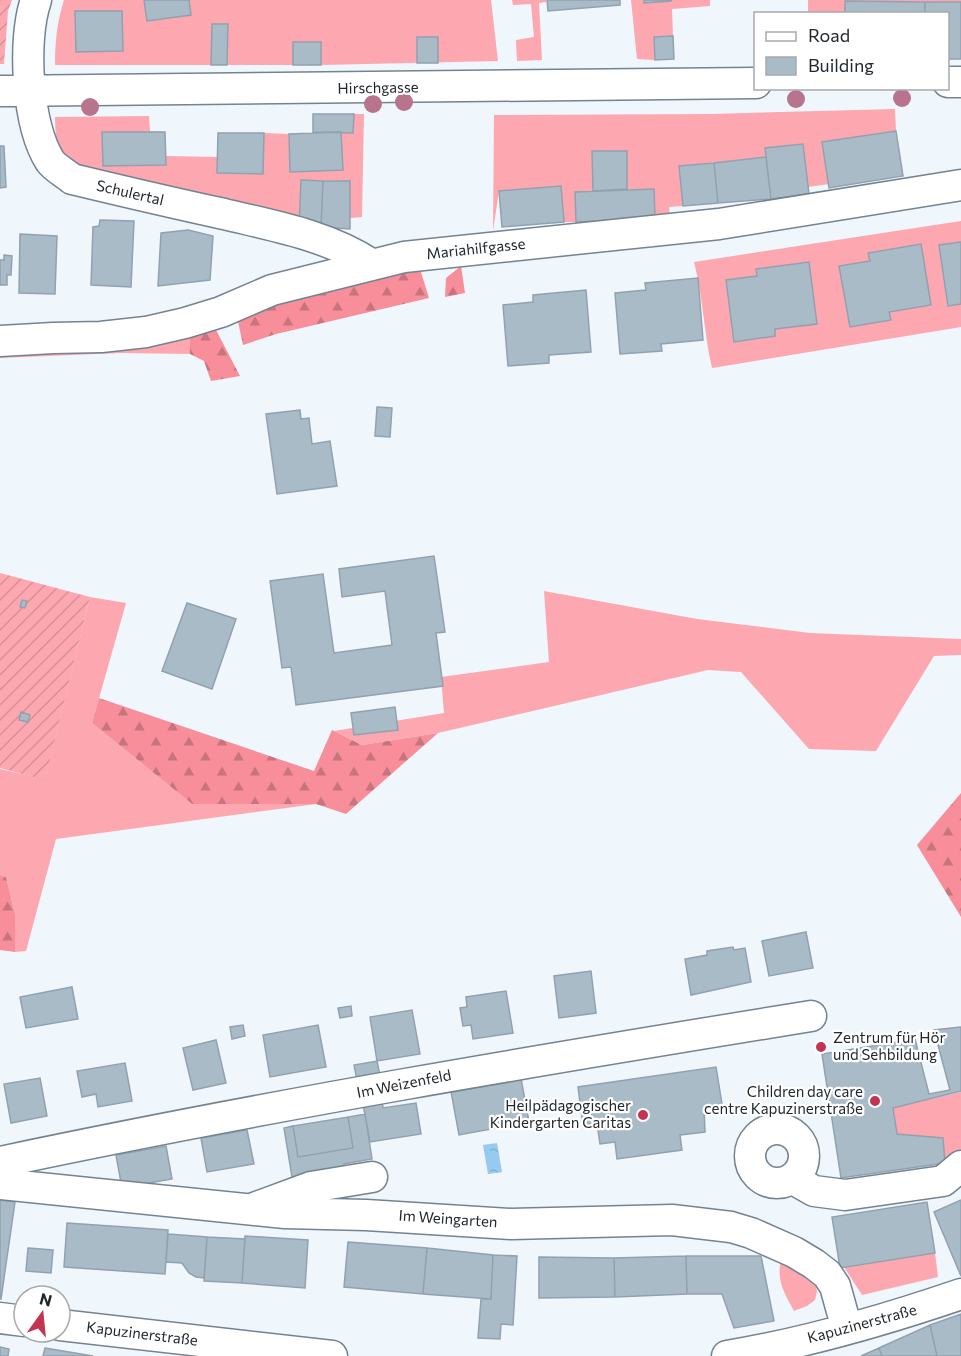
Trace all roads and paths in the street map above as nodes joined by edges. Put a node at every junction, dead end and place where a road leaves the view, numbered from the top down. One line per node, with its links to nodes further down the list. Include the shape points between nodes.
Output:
1 (36, 0): 4 (street, Schulertal, via 29,38)
2 (754, 83): 4 (street, Hirschgasse)
3 (0, 91): 4 (street, Hirschgasse)
4 (30, 91): 6 (street, Schulertal, via 39,136 51,162 72,179 328,241)
5 (961, 185): 6 (street, Mariahilfgasse, via 719,224 450,251)
6 (371, 264): 7 (street, Mariahilfgasse, via 272,290 221,312 146,332)
7 (0, 341)
8 (811, 1016): 9 (street, Im Weizenfeld, via 478,1070)
9 (0, 1162)
10 (961, 1166): 12 (street, via 943,1181 845,1195 814,1191)
11 (372, 1177): 14 (street, via 311,1187)
12 (793, 1179)
13 (0, 1184): 14 (street, Im Weingarten)
14 (246, 1211): 17 (street, Im Weingarten, via 511,1224 672,1220 731,1227 794,1252 827,1274 835,1286)
15 (961, 1294): 17 (street, Kapuzinerstraße)
16 (72, 1326): 19 (street, Kapuzinerstraße)
17 (847, 1329): 18 (street, Kapuzinerstraße)
18 (762, 1353): 20 (street, Kapuzinerstraße)
19 (332, 1356)
20 (727, 1356)

